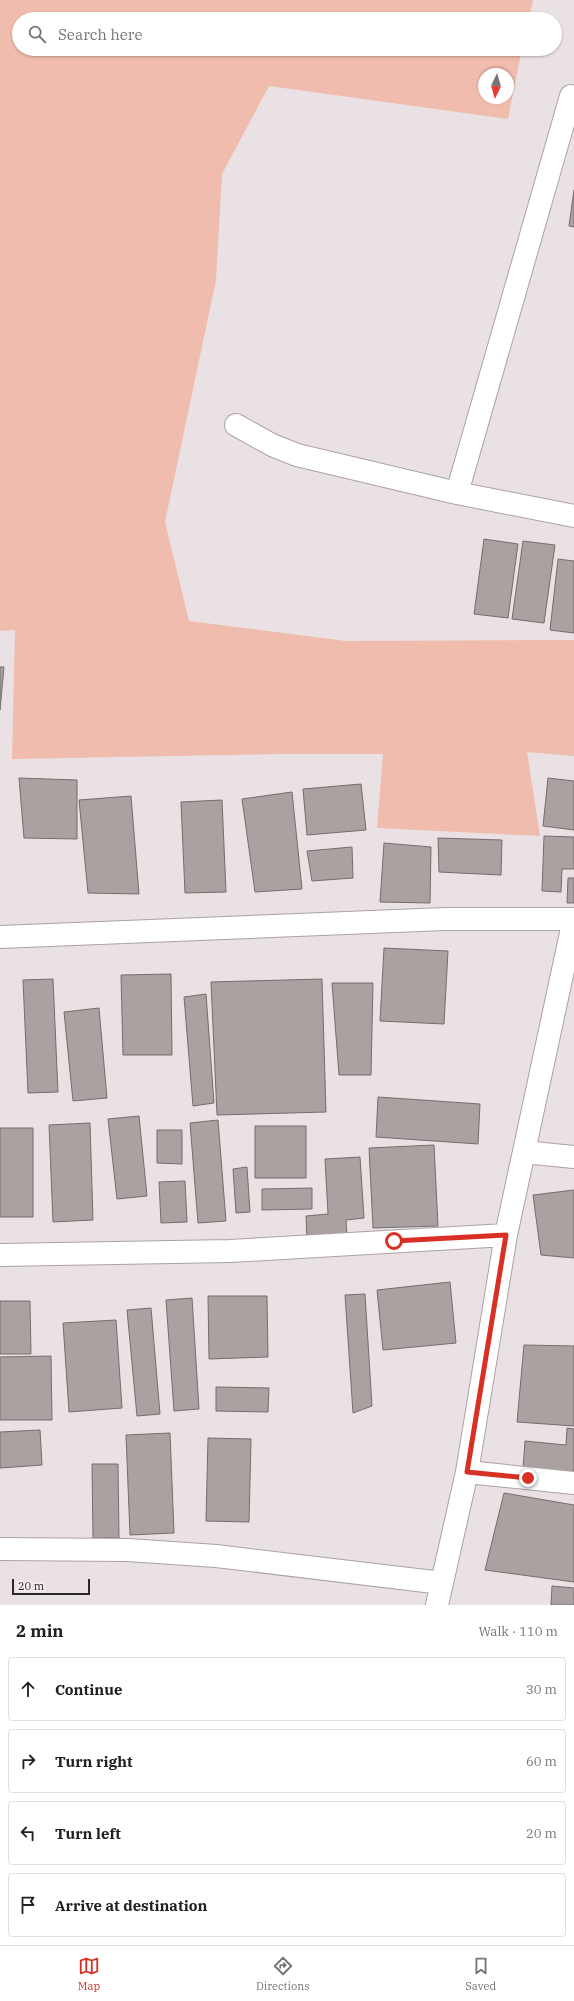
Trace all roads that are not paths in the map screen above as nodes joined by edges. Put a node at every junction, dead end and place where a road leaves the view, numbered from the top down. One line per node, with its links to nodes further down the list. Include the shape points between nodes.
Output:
1 (571, 96): 3 (street)
2 (236, 425): 3 (street, via 272,445 297,455)
3 (457, 493): 4 (street)
4 (574, 516)
5 (574, 919): 6 (street, via 445,919); 7 (street)
6 (0, 938)
7 (524, 1152): 8 (street); 9 (street)
8 (574, 1157)
9 (506, 1235): 10 (street, via 230,1251); 11 (street)
10 (0, 1255)
11 (467, 1472): 12 (street); 14 (street)
12 (574, 1483)
13 (0, 1549): 14 (street, via 128,1550 216,1556)
14 (442, 1583): 15 (street)
15 (437, 1605)

